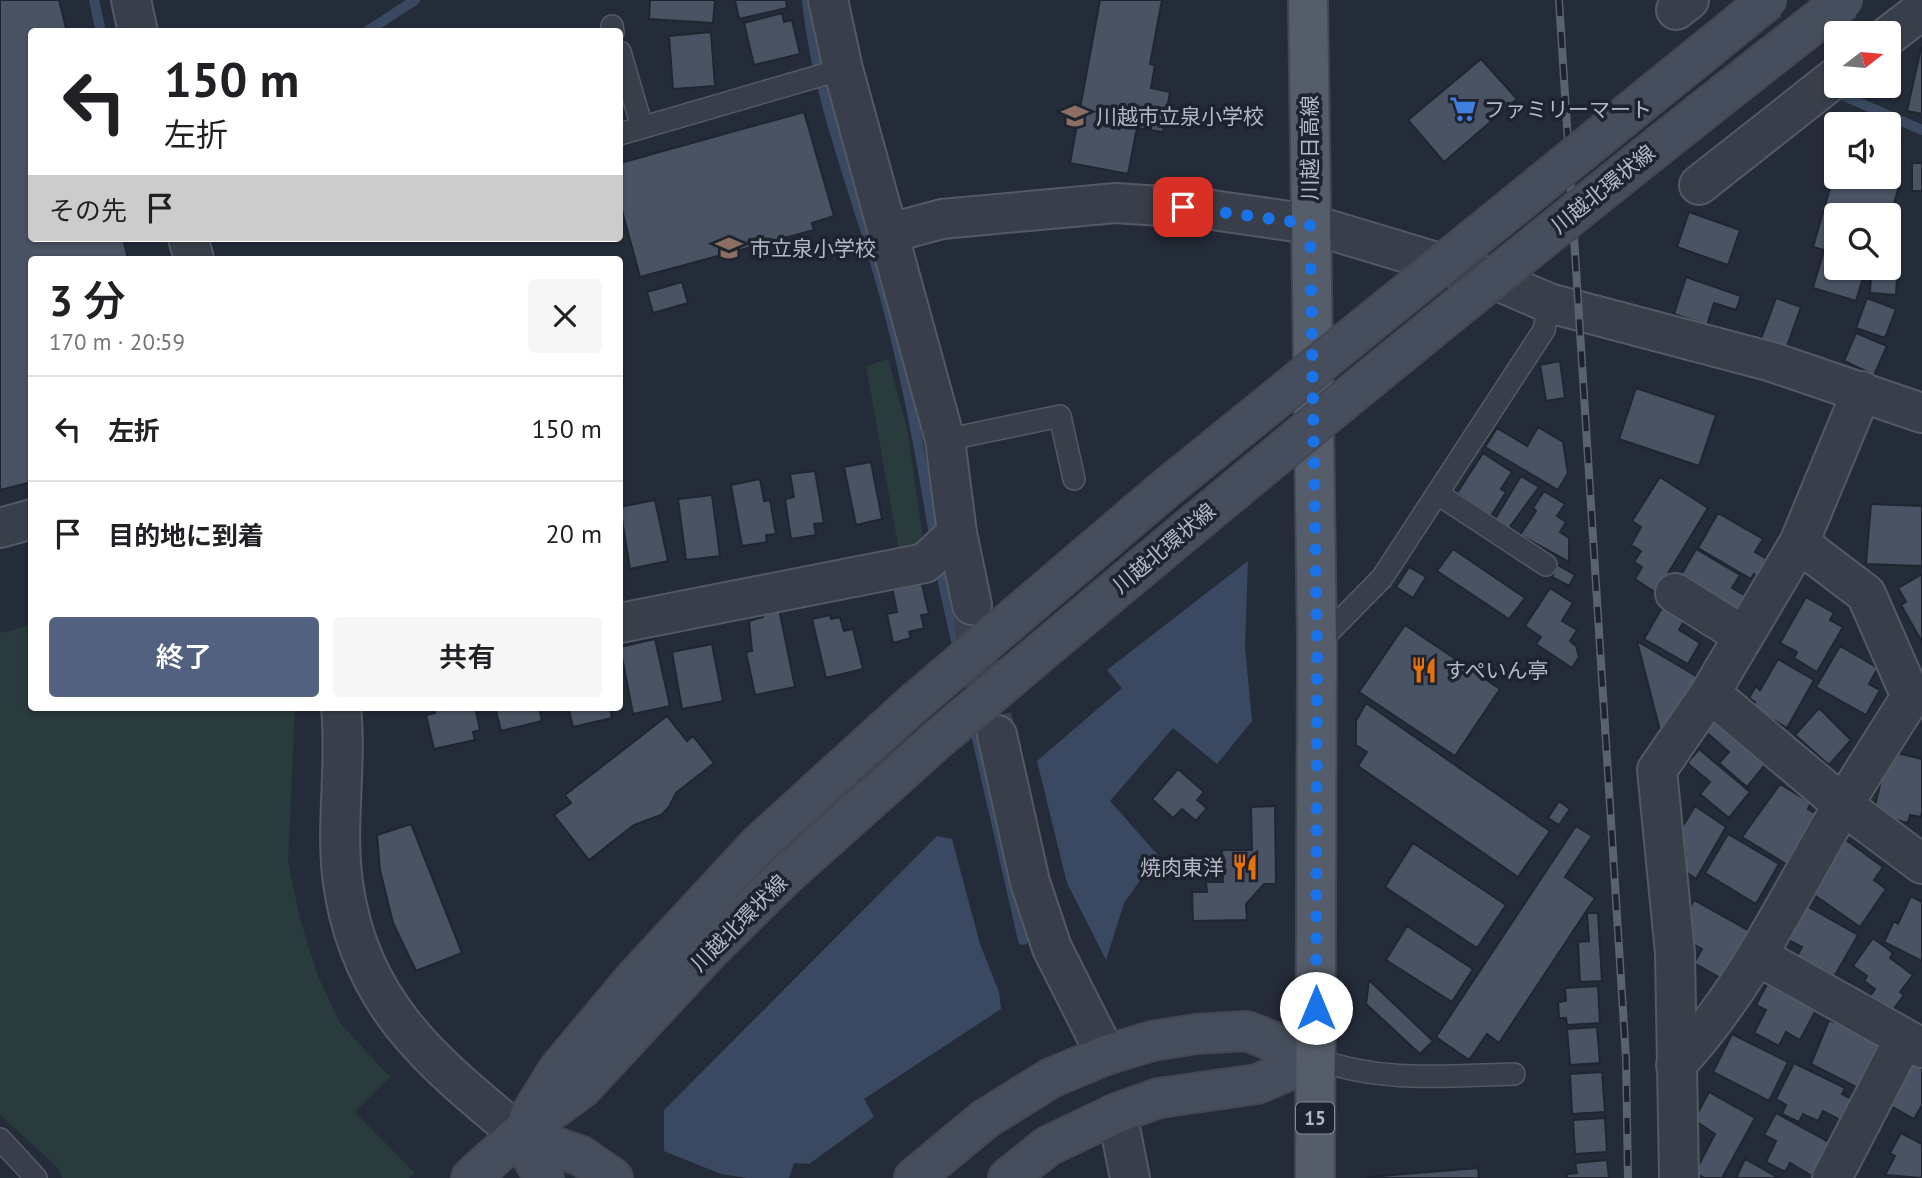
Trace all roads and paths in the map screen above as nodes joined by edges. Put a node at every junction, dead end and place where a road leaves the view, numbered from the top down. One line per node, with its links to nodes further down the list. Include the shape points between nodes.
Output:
1 (131, 0): 6 (street)
2 (828, 0): 8 (street)
3 (1308, 0): 13 (main road, 川越日高線 / 15)
4 (1768, 0): 43 (main road, 川越北環状線, bridge, via 1166,489 914,703 759,844 685,924 558,1070)
5 (1844, 0): 43 (main road, 川越北環状線, bridge, via 1615,178 937,740 730,930 582,1088)
6 (137, 28)
7 (623, 62): 10 (lane)
8 (843, 69): 10 (lane); 14 (street)
9 (1824, 87): 12 (street)
10 (642, 127): 11 (lane)
11 (623, 133)
12 (1699, 185)
13 (1310, 224): 14 (street, via 1205,209 1116,203 942,219); 15 (street, via 1493,279); 30 (main road, 川越日高線 / 15)
14 (890, 233): 18 (street)
15 (1549, 303): 16 (street, via 1722,347); 20 (lane, via 1544,330)
16 (1862, 391): 17 (street); 24 (street)
17 (1922, 412)
18 (945, 440): 19 (lane, via 1060,416); 23 (street)
19 (1074, 479)
20 (1438, 494): 25 (lane); 30 (lane, via 1382,578)
21 (28, 520): 22 (street)
22 (0, 528)
23 (957, 533): 27 (street); 28 (street, via 925,563)
24 (1799, 544): 29 (street); 34 (street, via 1866,594 1911,697)
25 (1546, 565)
26 (1675, 593): 29 (street)
27 (972, 605)
28 (623, 622)
29 (1744, 636): 31 (street)
30 (1317, 644): 39 (main road, 川越日高線 / 15)
31 (1710, 693): 34 (street); 40 (street, via 1657,770 1675,953)
32 (341, 711): 43 (street, via 343,882 372,980 392,1014 445,1072)
33 (998, 735): 38 (street, via 1030,882 1052,948)
34 (1843, 805): 35 (street); 36 (street)
35 (1922, 864)
36 (1758, 956): 37 (street); 40 (street)
37 (1913, 1044): 54 (street)
38 (1106, 1055): 39 (main road, via 1152,1041 1247,1031); 49 (main road, via 1051,1078 985,1119)
39 (1315, 1059): 41 (lane, via 1350,1071 1398,1078); 42 (main road, via 1257,1084 1160,1098); 52 (main road, 川越日高線 / 15)
40 (1676, 1065): 53 (street)
41 (1514, 1074)
42 (1117, 1113): 50 (main road, via 1048,1146); 51 (street)
43 (519, 1134): 46 (main road, 川越北環状線); 47 (main road); 48 (main road, via 581,1156)
44 (0, 1139): 45 (lane)
45 (36, 1178)
46 (471, 1178)
47 (544, 1178)
48 (613, 1178)
49 (914, 1178)
50 (1007, 1178)
51 (1130, 1178)
52 (1315, 1178)
53 (1679, 1178)
54 (1832, 1178)

